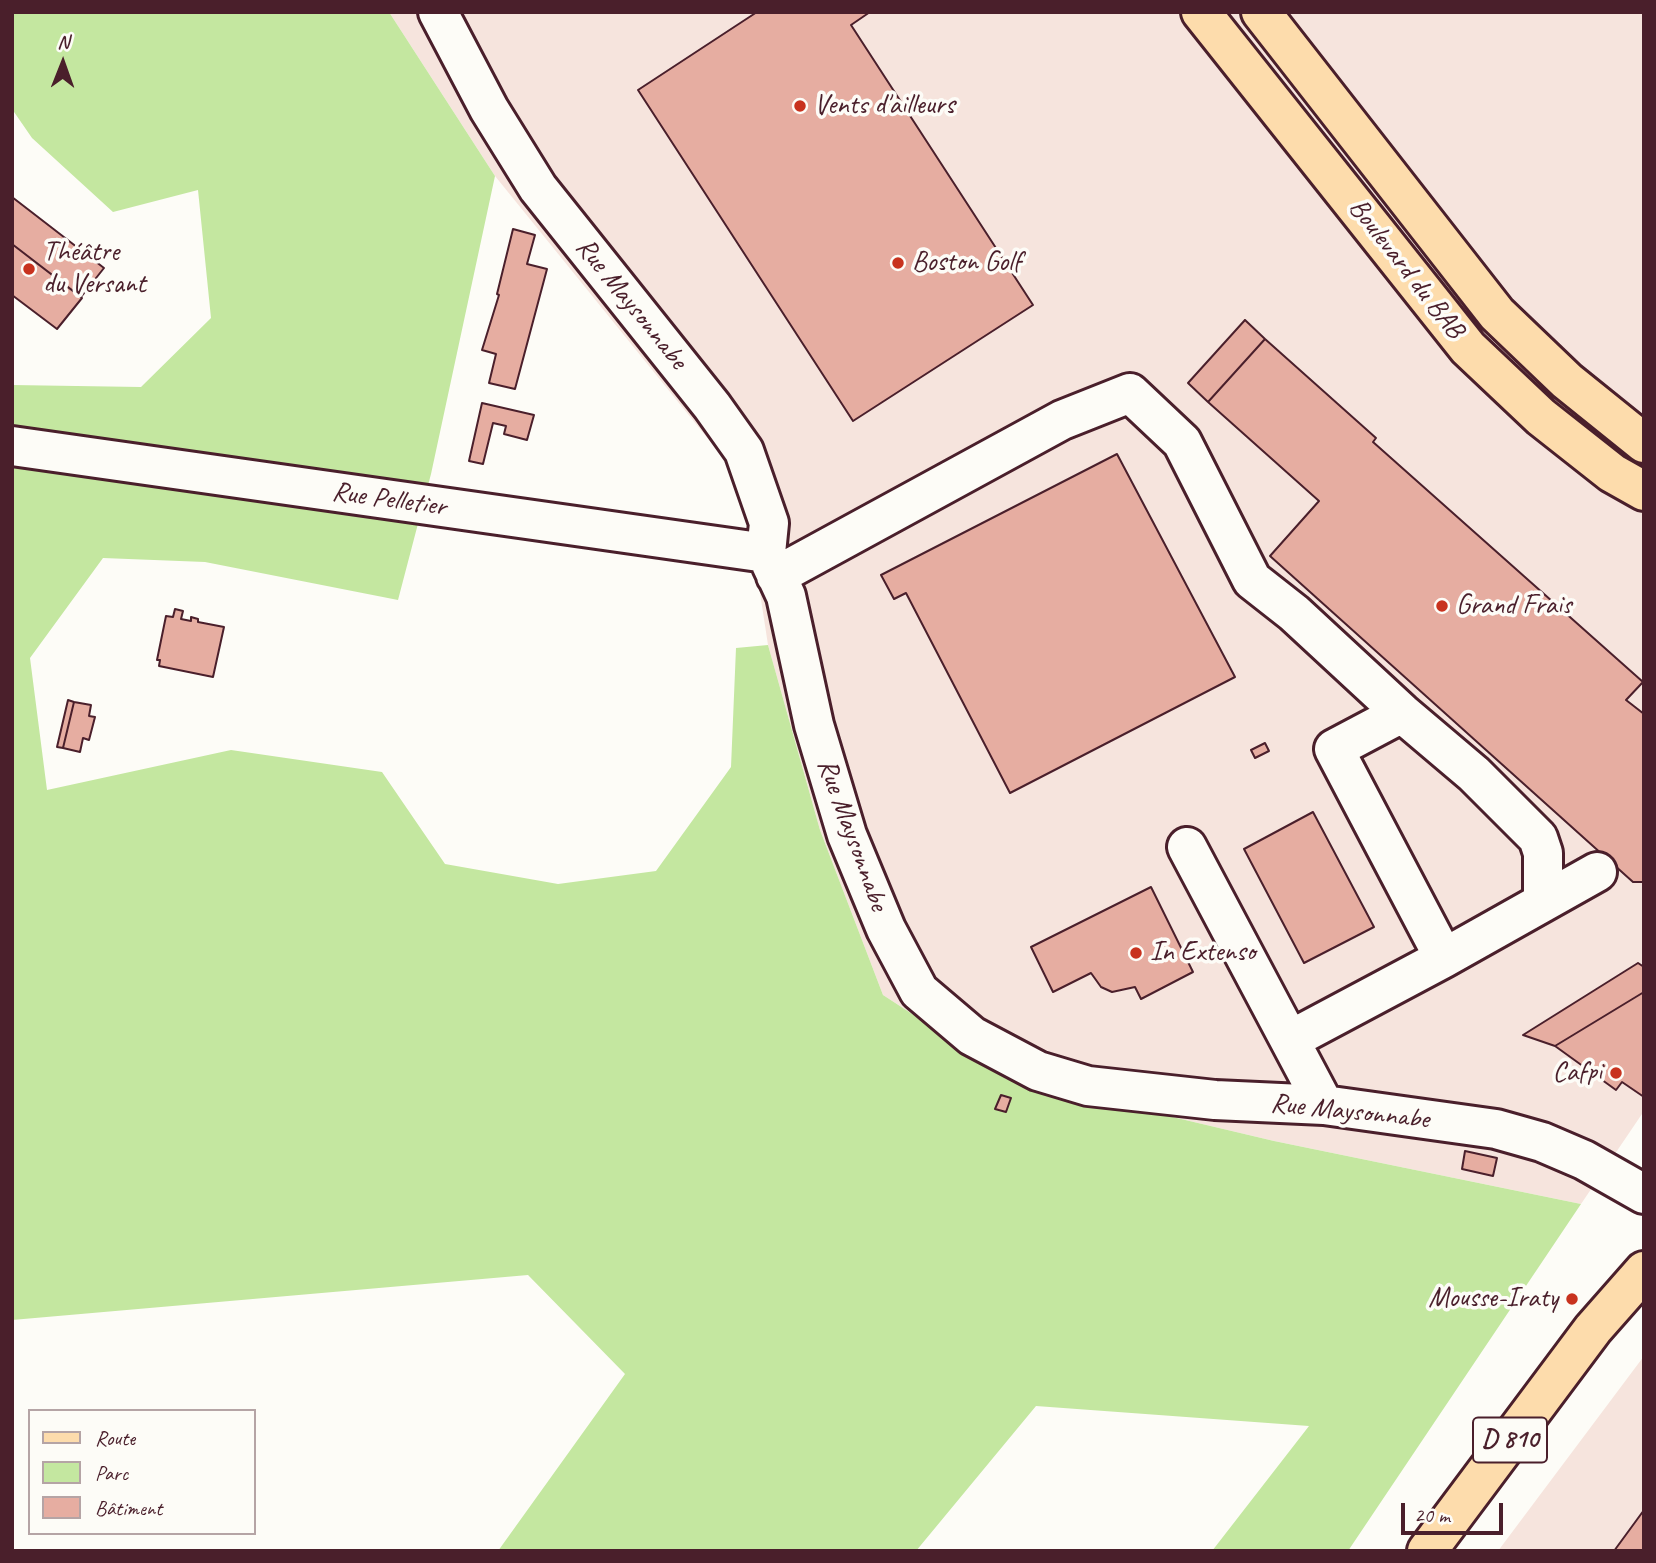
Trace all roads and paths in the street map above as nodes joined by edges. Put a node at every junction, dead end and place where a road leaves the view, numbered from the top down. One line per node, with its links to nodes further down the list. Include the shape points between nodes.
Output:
1 (438, 12): 7 (street, Rue Maysonnabe, via 489,109 538,188 744,451 769,523)
2 (1201, 12): 6 (main road, Boulevard du BAB, via 1468,348 1541,417 1612,473)
3 (1261, 12): 4 (main road, Boulevard du BAB, via 1497,314 1567,381)
4 (1644, 443)
5 (12, 446): 7 (street, Rue Pelletier)
6 (1644, 491)
7 (771, 564): 8 (street, via 1062,420 1130,393 1182,442 1252,580); 14 (street, Rue Maysonnabe, via 786,596 814,725 846,835 886,929 919,991 972,1036 1038,1072 1088,1086 1215,1100)
8 (1402, 713): 11 (street, via 1538,838 1543,853); 12 (street, via 1334,749)
9 (1186, 847): 13 (street)
10 (1597, 872): 11 (street)
11 (1543, 901): 12 (street)
12 (1444, 958): 13 (street)
13 (1290, 1040): 14 (street)
14 (1324, 1105): 15 (street, Rue Maysonnabe, via 1496,1129 1584,1160)
15 (1644, 1194)
16 (1644, 1249): 18 (main road, D 810)
17 (1644, 1271): 18 (main road, D 810)
18 (1593, 1329): 19 (main road, D 810)
19 (1427, 1551)

